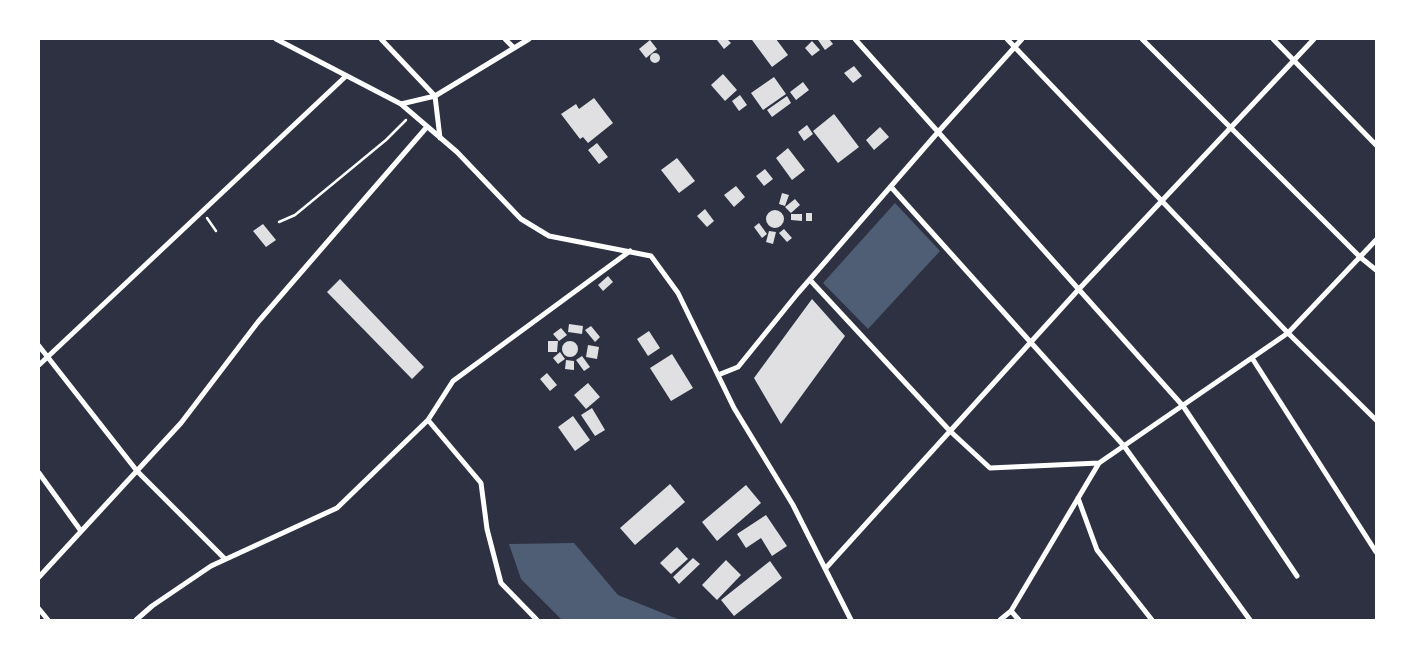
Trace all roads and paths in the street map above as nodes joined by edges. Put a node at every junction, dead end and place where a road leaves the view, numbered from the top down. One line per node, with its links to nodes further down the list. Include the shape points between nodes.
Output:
1 (276, 39): 14 (street)
2 (381, 39): 15 (street)
3 (505, 39): 12 (street)
4 (529, 39): 12 (street)
5 (855, 39): 20 (street)
6 (1007, 39): 11 (street)
7 (1022, 39): 11 (street)
8 (1142, 39): 18 (street)
9 (1273, 39): 13 (street)
10 (1314, 39): 13 (street)
11 (1015, 47): 20 (street); 24 (street)
12 (514, 48): 15 (street)
13 (1294, 60): 18 (street); 22 (street)
14 (345, 77): 16 (street); 25 (street)
15 (435, 96): 16 (street); 21 (street)
16 (401, 104): 17 (street)
17 (411, 115): 19 (street); 26 (path, via 386,140 295,214)
18 (1230, 127): 24 (street); 30 (street)
19 (426, 128): 21 (street); 47 (street, via 258,322 181,423)
20 (939, 131): 23 (street); 33 (street)
21 (440, 138): 29 (street, via 521,219 549,236)
22 (1376, 145)
23 (891, 187): 32 (street); 35 (street)
24 (1162, 202): 33 (street); 34 (street)
25 (202, 212): 27 (path); 37 (street)
26 (279, 222)
27 (216, 231)
28 (1376, 240): 30 (street)
29 (630, 251): 40 (street, via 651,256 678,293); 42 (street, via 453,381)
30 (1360, 257): 31 (street); 34 (street)
31 (1376, 270)
32 (810, 280): 40 (street, via 738,368); 44 (street)
33 (1079, 290): 35 (street); 41 (street)
34 (1288, 333): 38 (street); 43 (street)
35 (1031, 342): 44 (street); 45 (street)
36 (39, 346): 37 (street)
37 (48, 358): 39 (street); 47 (street)
38 (1252, 358): 41 (street); 51 (street)
39 (39, 365)
40 (718, 375): 53 (street)
41 (1183, 406): 45 (street); 54 (street)
42 (428, 420): 52 (street, via 337,508); 60 (street, via 481,483 487,529 501,583)
43 (1376, 420)
44 (950, 431): 46 (street, via 990,468); 53 (street)
45 (1124, 446): 46 (street); 65 (street)
46 (1099, 463): 49 (street)
47 (137, 471): 50 (street); 52 (street)
48 (39, 473): 50 (street)
49 (1078, 498): 57 (street); 64 (street, via 1097,550)
50 (82, 531): 55 (street)
51 (1376, 552)
52 (225, 559): 59 (street, via 152,606)
53 (825, 568): 61 (street)
54 (1297, 576)
55 (39, 577)
56 (39, 609): 58 (street)
57 (1012, 611): 62 (street); 63 (street)
58 (48, 620)
59 (136, 620)
60 (537, 620)
61 (851, 620)
62 (1000, 620)
63 (1019, 620)
64 (1152, 620)
65 (1250, 620)

